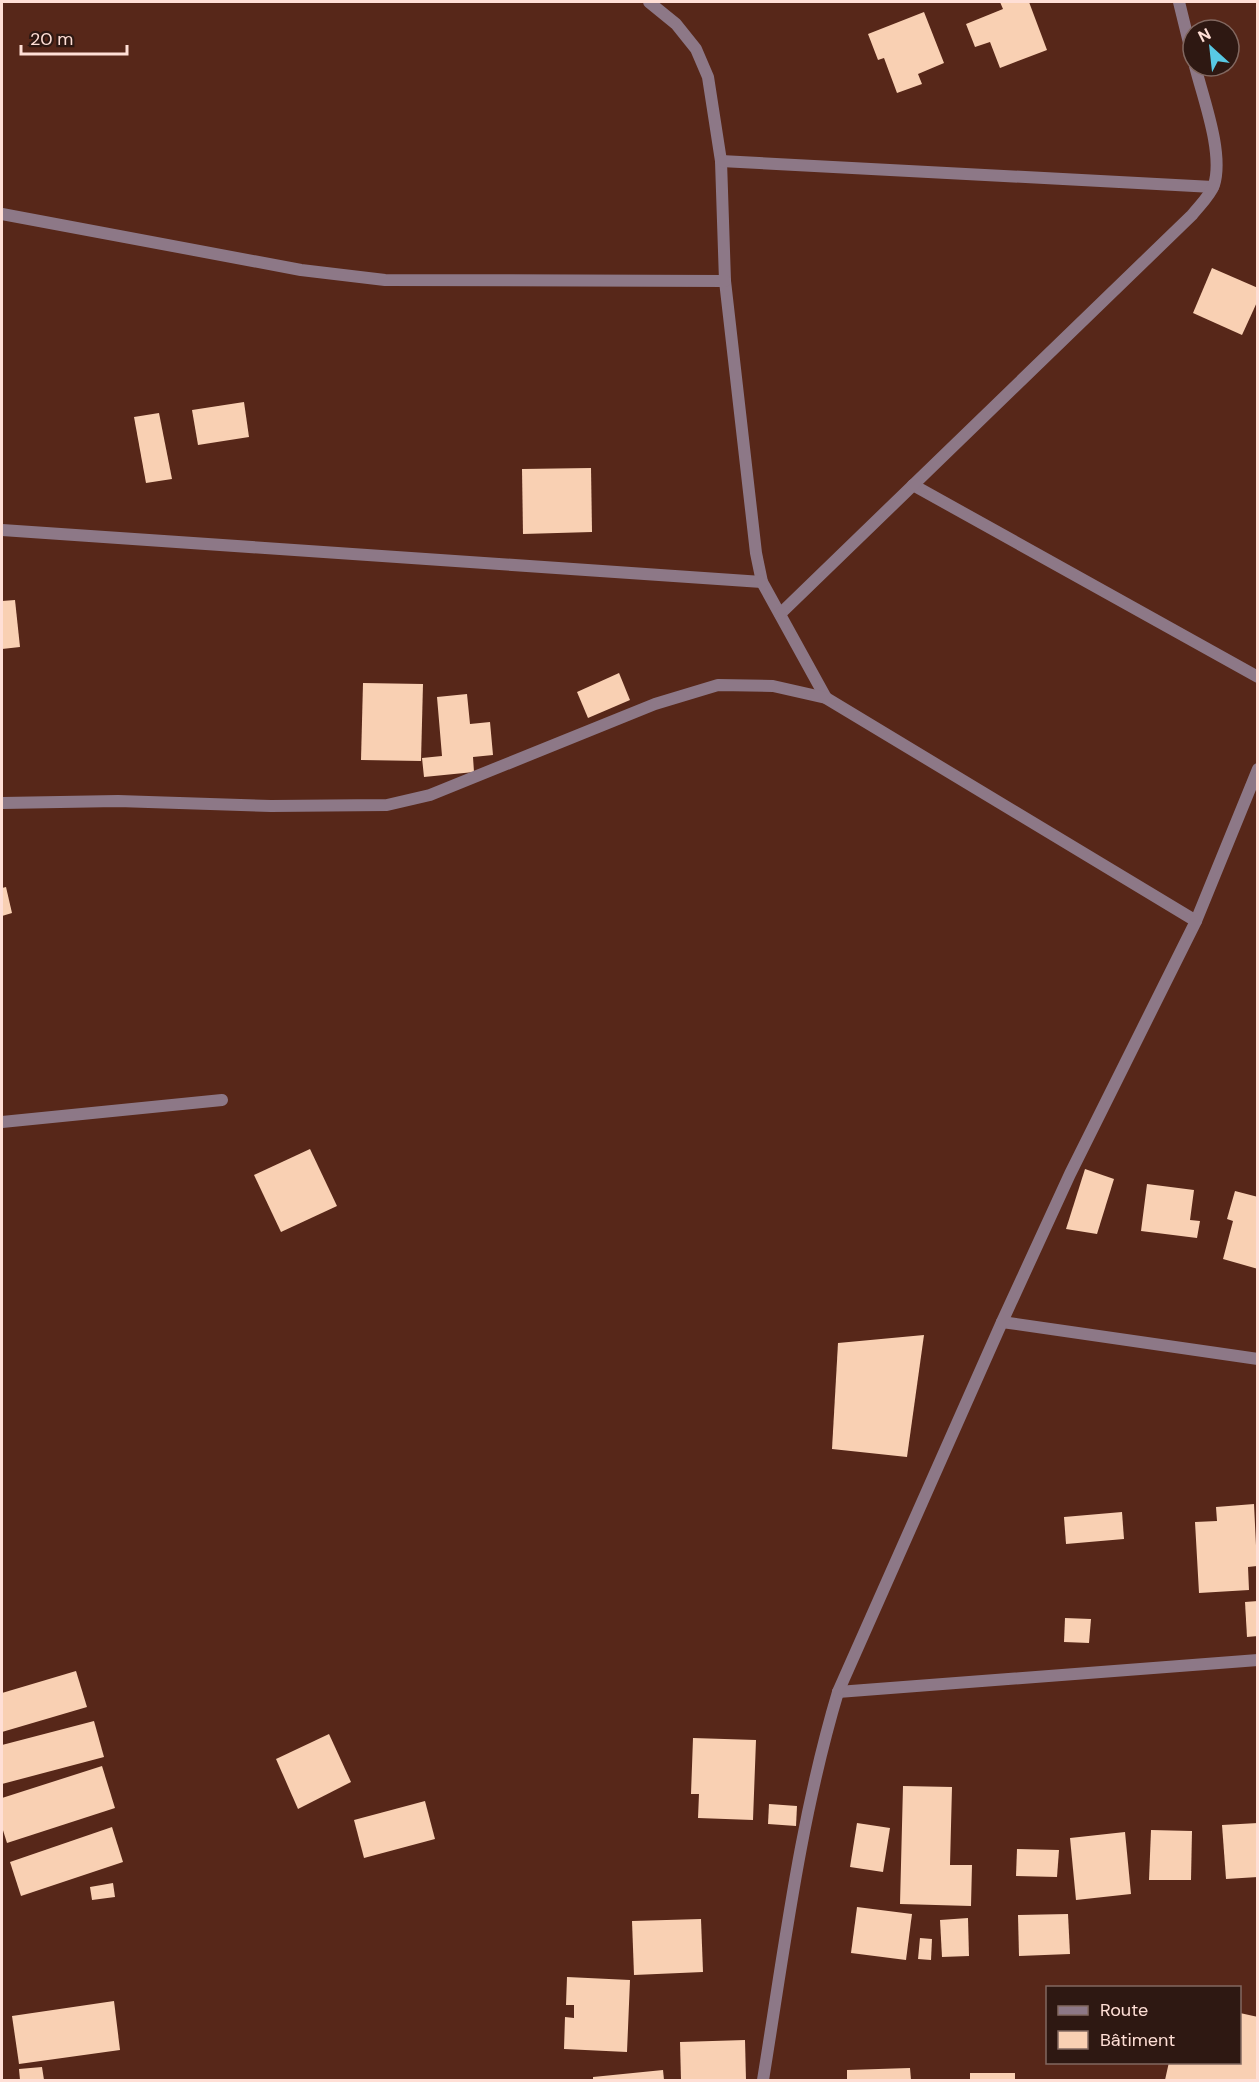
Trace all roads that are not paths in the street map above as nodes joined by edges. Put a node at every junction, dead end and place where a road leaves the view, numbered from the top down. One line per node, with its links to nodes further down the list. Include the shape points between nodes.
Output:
1 (649, 2): 5 (street, via 676,24 696,49 708,77)
2 (1179, 2): 3 (street)
3 (1183, 18)
4 (1198, 78): 6 (street, via 1216,153)
5 (722, 161): 6 (street); 8 (street)
6 (1213, 187): 9 (street, via 1192,215)
7 (2, 214): 8 (street, via 301,270 385,280)
8 (725, 281): 11 (street)
9 (913, 485): 12 (street); 13 (street)
10 (2, 530): 11 (street)
11 (762, 582): 12 (street)
12 (780, 614): 14 (street)
13 (1257, 677)
14 (826, 698): 16 (street, via 773,686 717,685 655,704 430,795 387,805); 17 (street)
15 (1257, 769): 17 (street)
16 (2, 803)
17 (1196, 921): 20 (street, via 1070,1174)
18 (222, 1100): 19 (street)
19 (2, 1122)
20 (1002, 1322): 21 (street); 23 (street)
21 (1257, 1359)
22 (1257, 1660): 23 (street)
23 (838, 1692): 24 (street, via 805,1823)
24 (763, 2080)

